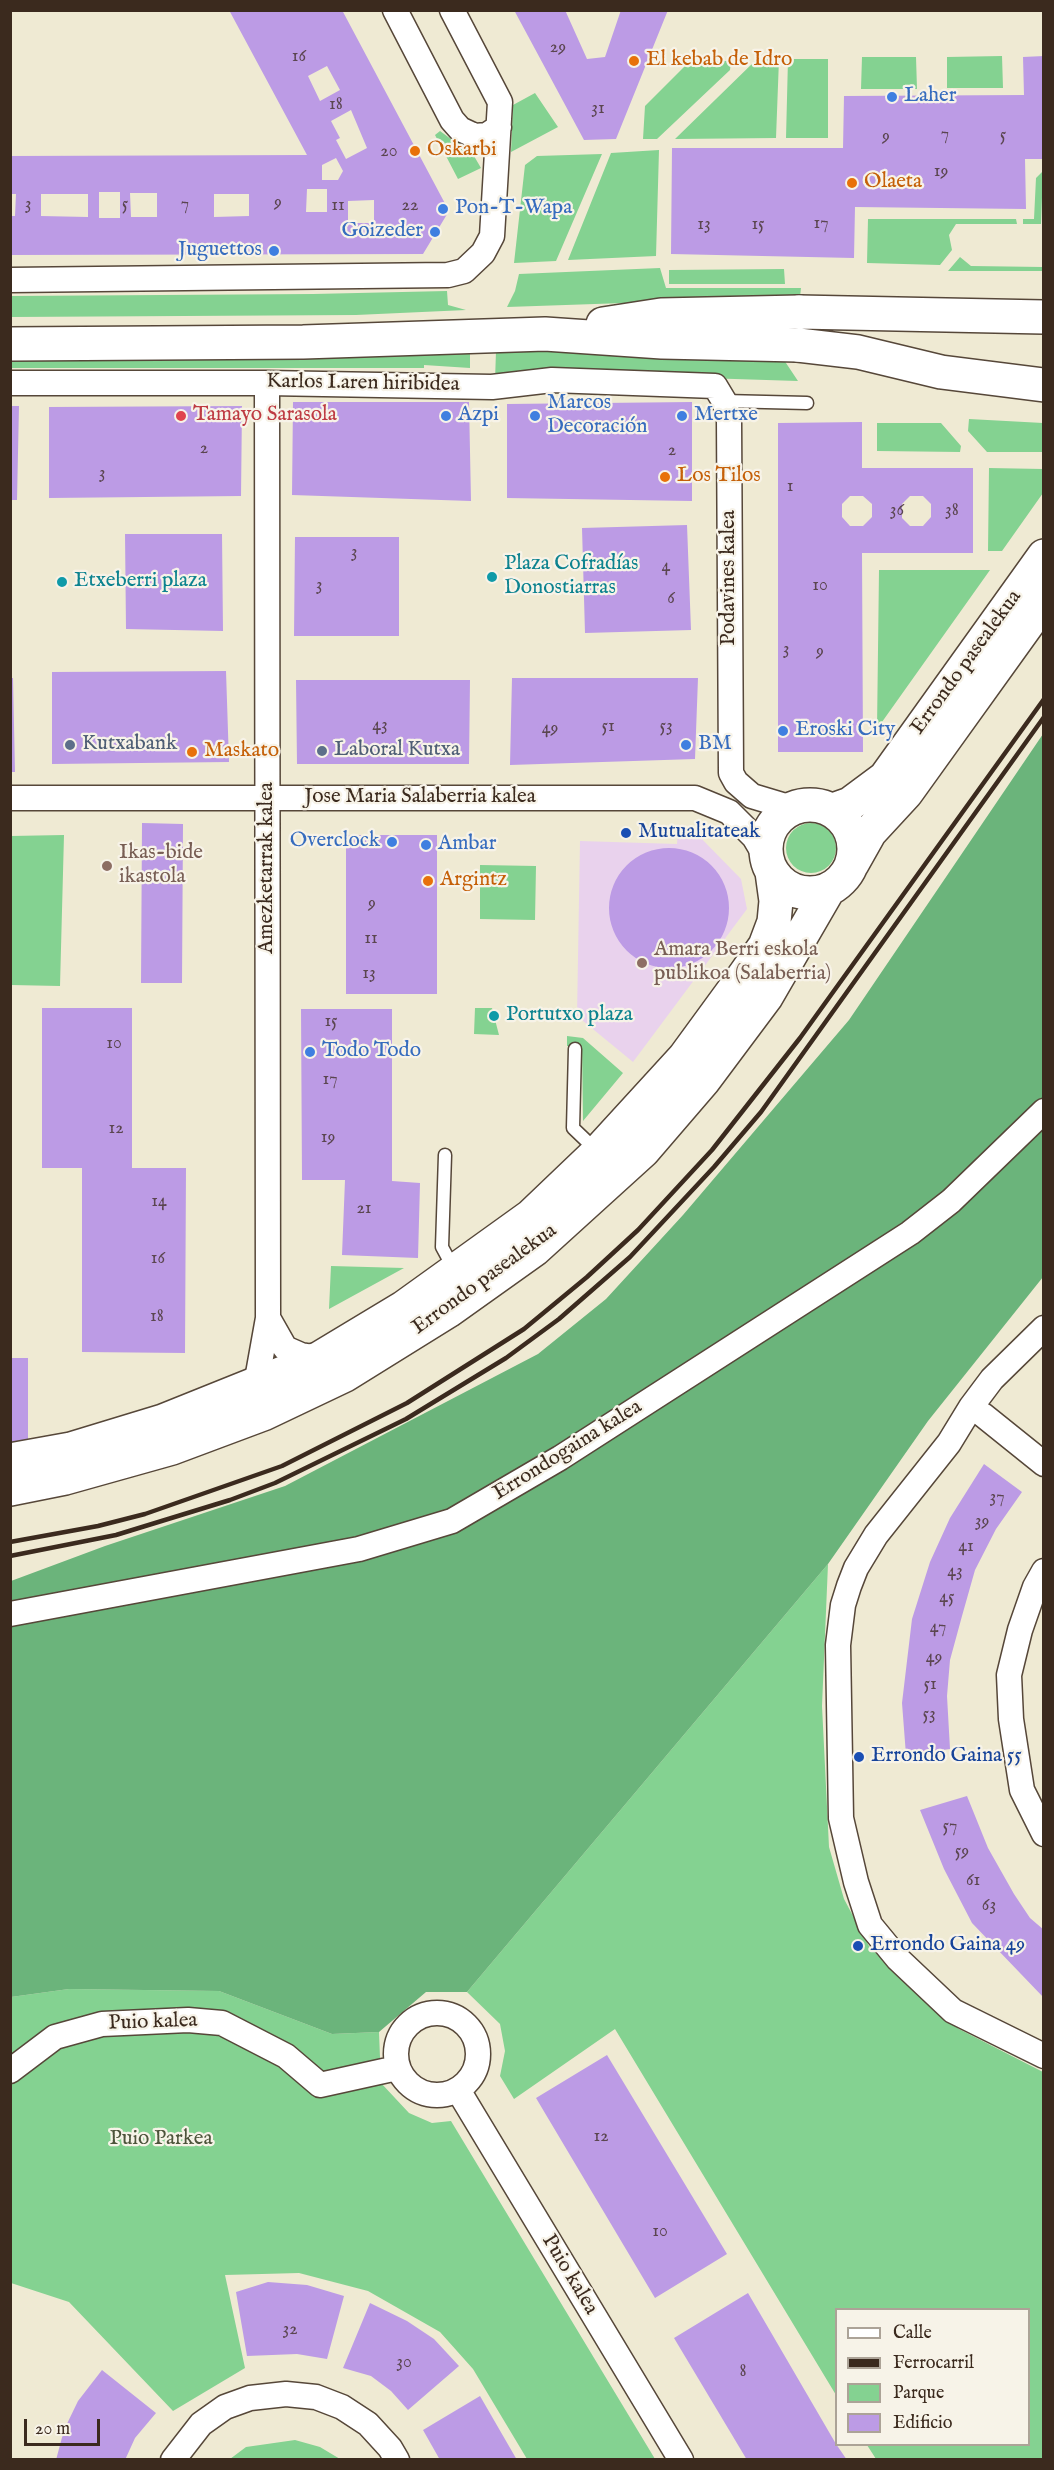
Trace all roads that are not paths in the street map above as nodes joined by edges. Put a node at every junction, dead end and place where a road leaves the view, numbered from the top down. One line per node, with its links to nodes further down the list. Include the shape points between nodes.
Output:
1 (395, 10): 3 (street, via 452,120 475,136 487,135)
2 (452, 10): 3 (street, via 500,102)
3 (499, 127): 4 (street, via 492,236 464,272)
4 (10, 280)
5 (1044, 317): 6 (main road, Karlos I.aren hiribidea, via 799,312 662,315)
6 (545, 334): 7 (main road, Karlos I.aren hiribidea, via 303,342); 10 (main road, Karlos I.aren hiribidea, via 798,345 858,352 941,372)
7 (10, 344)
8 (267, 382): 9 (street, Karlos I.aren hiribidea); 11 (street, Karlos I.aren hiribidea, via 492,387 552,380); 18 (street, Amezketarrak kalea)
9 (10, 383)
10 (1044, 385)
11 (720, 394): 12 (lane); 15 (street, Podavines kalea, via 729,418)
12 (807, 403)
13 (1044, 556): 20 (main road, Errondo pasealekua, via 885,778 850,804)
14 (1044, 601): 21 (main road, Errondo pasealekua, via 906,792 870,832)
15 (731, 773): 17 (street, via 716,790); 19 (street, via 752,796)
16 (10, 798): 18 (street, Jose Maria Salaberria kalea)
17 (695, 798): 18 (street, Jose Maria Salaberria kalea); 22 (street, Jose Maria Salaberria kalea, via 729,812 754,837)
18 (267, 799): 29 (street, Amezketarrak kalea)
19 (792, 808): 20 (main road, via 819,805); 22 (main road, via 773,824 768,835)
20 (832, 810): 21 (main road, via 852,833)
21 (852, 864): 23 (main road, via 838,884)
22 (770, 866): 23 (main road, via 783,884 797,891 812,894); 26 (main road, Errondo pasealekua, via 776,902 765,946 684,1058)
23 (828, 890): 38 (main road, Errondo pasealekua, via 766,997 704,1080 643,1150 535,1249 448,1311 345,1375 263,1414 172,1448)
24 (575, 1049): 26 (lane, via 573,1128)
25 (1044, 1111): 40 (street, Errondogaina kalea, via 951,1201 910,1233 560,1458 452,1521 358,1549)
26 (598, 1152): 28 (main road, Errondo pasealekua, via 531,1216)
27 (445, 1155): 28 (lane, via 442,1247)
28 (455, 1272): 32 (main road, Errondo pasealekua)
29 (268, 1318): 32 (street, Amezketarrak kalea, via 285,1348); 33 (street, Amezketarrak kalea)
30 (1044, 1329): 35 (street, via 992,1378)
31 (1044, 1334): 34 (street)
32 (320, 1358): 33 (main road, Errondo pasealekua)
33 (256, 1385): 36 (main road, Errondo pasealekua, via 153,1424 71,1449)
34 (983, 1415): 35 (street); 37 (street)
35 (950, 1443): 42 (street, via 876,1535 856,1568 843,1605 838,1645 841,1818 870,1925 897,1959 953,2011)
36 (10, 1460)
37 (1044, 1464)
38 (10, 1489)
39 (1044, 1571): 41 (street, via 1020,1630 1010,1675 1011,1719 1022,1790)
40 (10, 1614)
41 (1044, 1834)
42 (1044, 2056)
43 (397, 2068): 44 (street, Puio kalea, via 320,2085 286,2056 222,2023 188,2020 102,2024 55,2037); 45 (street, via 407,2084 419,2092 434,2096); 45 (street, via 398,2041 408,2024 428,2014 450,2015 471,2031 478,2050 475,2070)
44 (10, 2071)
45 (458, 2090): 48 (street, Puio kalea)
46 (173, 2460): 47 (street, via 201,2424 225,2407 250,2398 286,2394 316,2397 342,2407 368,2424)
47 (397, 2460)
48 (681, 2460)

